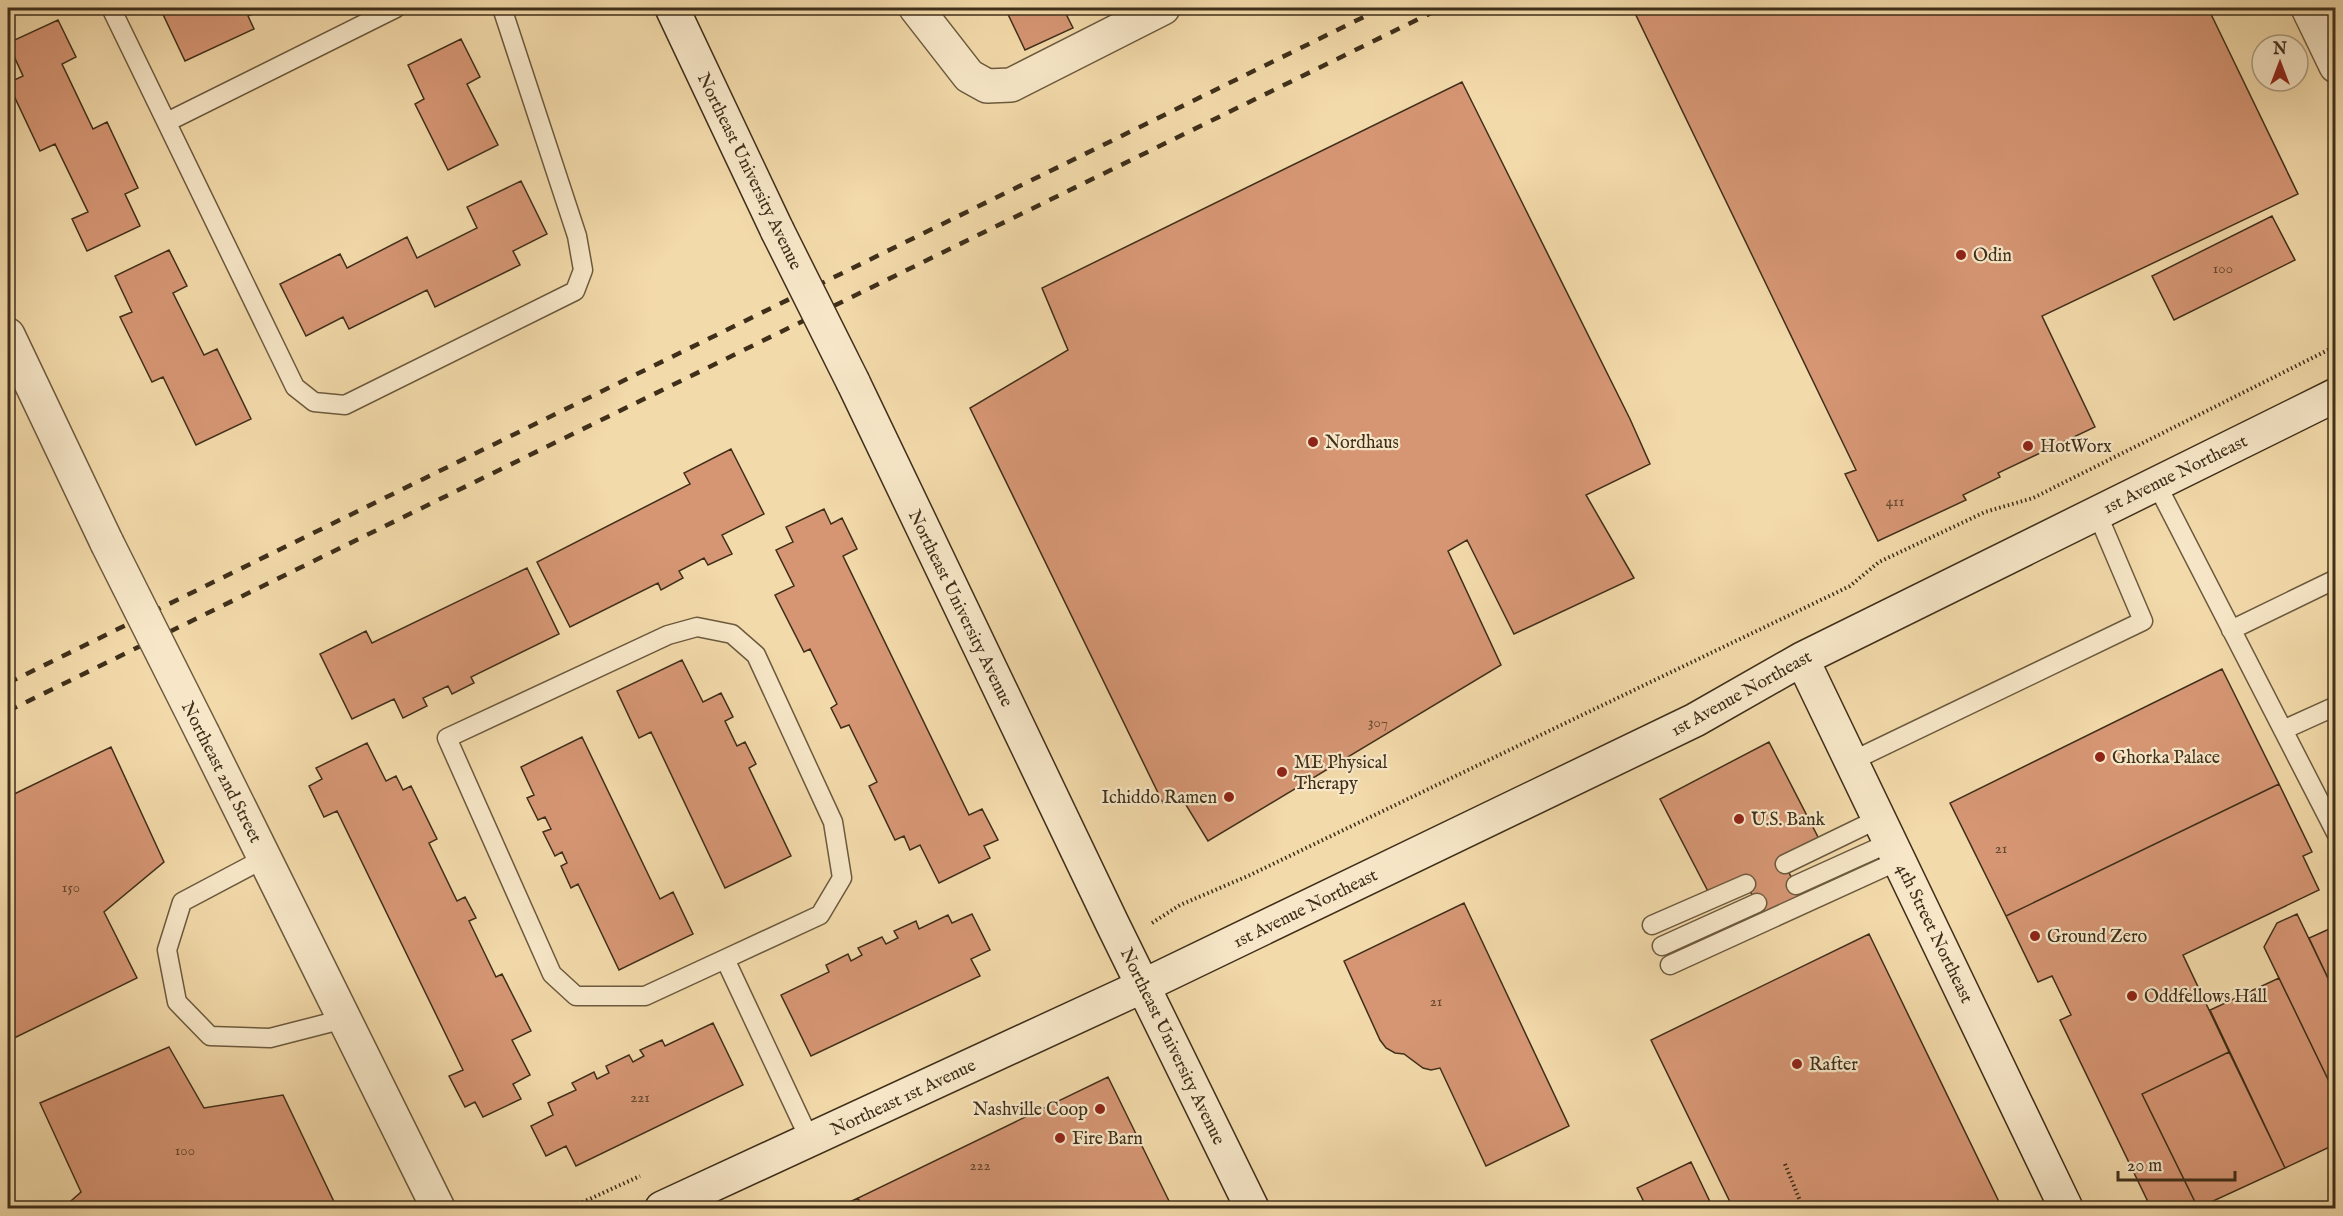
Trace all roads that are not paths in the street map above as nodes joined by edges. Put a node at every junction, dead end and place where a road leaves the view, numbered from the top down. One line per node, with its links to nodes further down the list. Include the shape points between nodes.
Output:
1 (111, 8): 9 (lane)
2 (396, 8): 9 (lane)
3 (502, 8): 9 (lane, via 577,236 584,270 575,291 345,405 314,402 295,387)
4 (672, 8): 31 (main road, Northeast University Avenue, bridge)
5 (916, 8): 6 (main road, via 969,76 987,86 1011,86)
6 (1163, 8)
7 (2308, 8): 8 (main road)
8 (2335, 62)
9 (167, 122)
10 (8, 335): 22 (main road, Northeast 2nd Street, bridge)
11 (2336, 396): 12 (main road, 1st Avenue Northeast)
12 (2156, 483): 13 (main road, 1st Avenue Northeast); 15 (lane)
13 (2097, 513): 16 (main road, 1st Avenue Northeast); 19 (lane, via 2143,621)
14 (2336, 579): 15 (lane)
15 (2231, 630): 18 (lane)
16 (1802, 659): 19 (main road, 4th Street Northeast); 31 (main road, 1st Avenue Northeast, via 1695,720)
17 (2336, 706): 18 (lane)
18 (2283, 730): 20 (lane)
19 (1852, 761): 21 (main road, 4th Street Northeast)
20 (2336, 833)
21 (1890, 840): 23 (lane); 25 (lane); 30 (lane); 37 (main road, 4th Street Northeast)
22 (265, 858): 32 (main road, Northeast 2nd Street); 32 (lane, via 182,902 166,950 177,1002 210,1036 270,1038)
23 (1785, 864)
24 (1746, 884): 27 (lane)
25 (1796, 885)
26 (1756, 903): 28 (lane)
27 (1652, 925)
28 (1662, 946)
29 (725, 959): 29 (lane, via 820,915 842,878 833,822 756,655 732,634 697,627 668,635 447,738 552,974 576,996 645,996); 33 (lane)
30 (1670, 964)
31 (1143, 986): 33 (main road, Northeast 1st Avenue); 36 (main road, Northeast University Avenue)
32 (344, 1019): 34 (main road, Northeast 2nd Street)
33 (810, 1140): 35 (main road, Northeast 1st Avenue)
34 (438, 1209)
35 (662, 1209)
36 (1252, 1209)
37 (2066, 1209)

